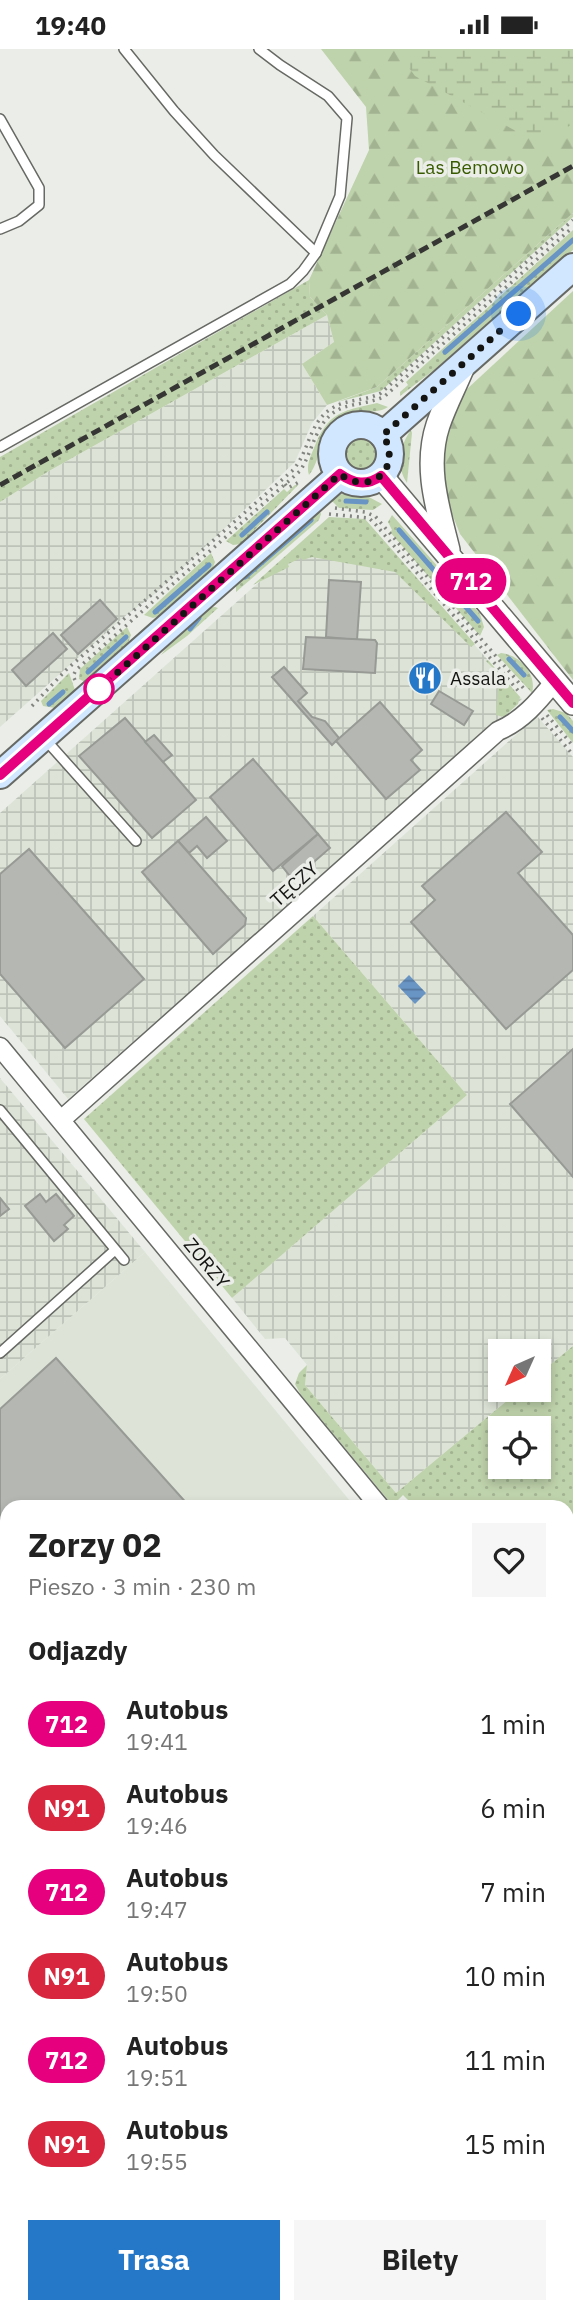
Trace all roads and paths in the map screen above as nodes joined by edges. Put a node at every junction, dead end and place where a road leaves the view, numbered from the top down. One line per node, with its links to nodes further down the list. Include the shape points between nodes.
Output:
1 (124, 49): 7 (lane, via 214,155)
2 (259, 49): 7 (lane, via 328,96 348,118 340,196)
3 (0, 120): 6 (lane, via 39,188 39,205)
4 (573, 220): 10 (path)
5 (573, 227): 10 (path)
6 (0, 229)
7 (316, 253): 14 (lane, via 290,284)
8 (573, 267): 9 (main road)
9 (464, 364): 12 (main road); 19 (street, via 438,424 432,451 433,488)
10 (398, 381): 11 (path); 12 (path, via 404,386 395,397); 24 (path, via 376,396 328,410 292,471 66,670)
11 (385, 396): 12 (path); 21 (path, via 327,418 300,471 75,670 74,680)
12 (406, 414): 13 (main road)
13 (383, 435): 15 (main road, via 363,425 341,432 332,453); 16 (main road)
14 (0, 447)
15 (340, 474): 16 (main road); 21 (main road)
16 (394, 491): 18 (path); 18 (path, via 375,516); 19 (street)
17 (323, 520): 18 (path, via 330,514)
18 (378, 524): 23 (path)
19 (450, 556): 20 (street)
20 (554, 682): 22 (street); 23 (street, TĘCZY)
21 (90, 697): 25 (main road)
22 (573, 703)
23 (535, 705): 26 (path); 27 (path); 32 (street, TĘCZY, via 513,725 498,731)
24 (32, 706)
25 (43, 737): 28 (main road); 29 (lane)
26 (573, 746)
27 (573, 755)
28 (0, 775)
29 (136, 841)
30 (0, 1047): 32 (street, ZORZY)
31 (0, 1110): 33 (lane)
32 (61, 1120): 36 (street, ZORZY)
33 (115, 1250): 34 (lane); 35 (lane)
34 (124, 1261)
35 (0, 1353)
36 (374, 1500)

